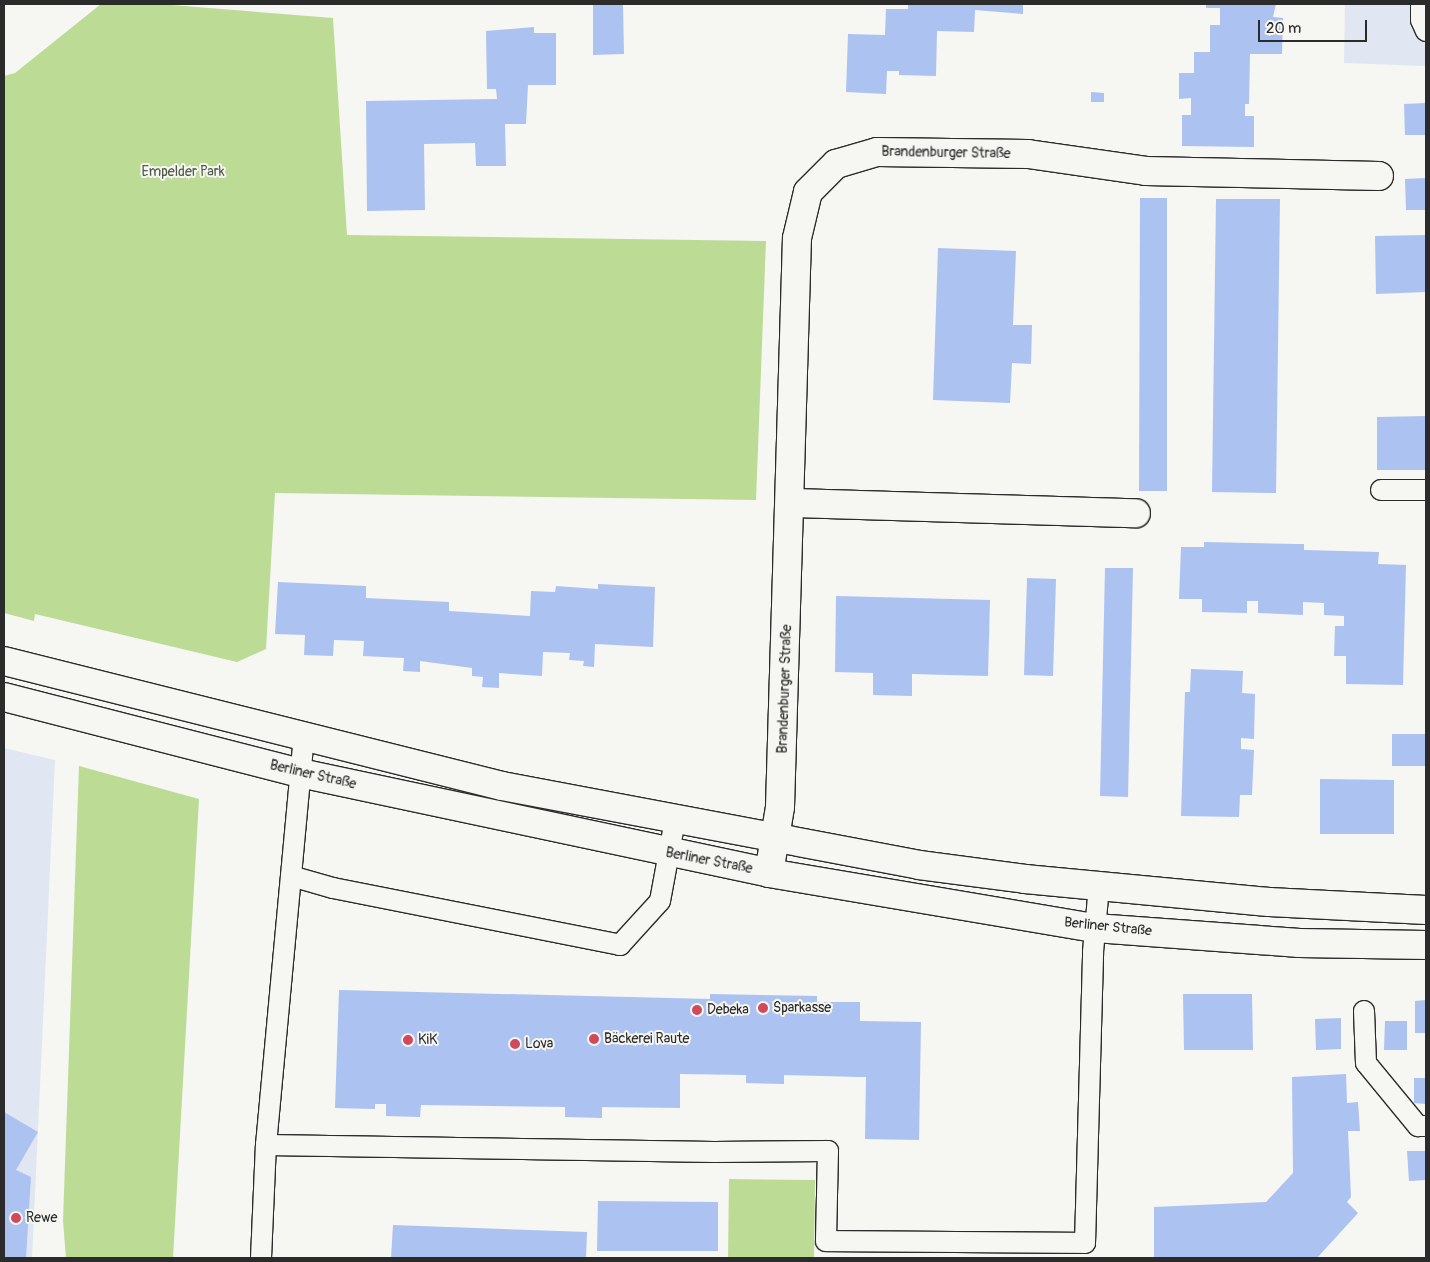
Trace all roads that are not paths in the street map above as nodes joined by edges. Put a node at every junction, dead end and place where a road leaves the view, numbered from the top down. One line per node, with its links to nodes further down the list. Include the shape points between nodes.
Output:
1 (1421, 4): 2 (lane, via 1421,20)
2 (1426, 31)
3 (1379, 176): 6 (street, Brandenburger Straße, via 1146,170 1028,154 877,152 836,164 808,192 797,238)
4 (1381, 490): 5 (lane)
5 (1426, 490)
6 (792, 503): 7 (street); 13 (street, Brandenburger Straße, via 780,807)
7 (1136, 513)
8 (4, 661): 10 (street)
9 (4, 697): 11 (street, Berliner Straße)
10 (304, 737): 11 (lane); 12 (street, via 502,786)
11 (300, 773): 14 (street, Berliner Straße); 16 (lane)
12 (676, 820): 13 (street); 14 (lane)
13 (775, 839): 15 (street, Brandenburger Straße); 17 (street, via 918,865)
14 (669, 853): 15 (street, Berliner Straße); 16 (lane, via 660,901 620,945 362,894)
15 (769, 873): 19 (street, Berliner Straße)
16 (291, 876): 23 (lane)
17 (1099, 886): 18 (street, via 1268,902); 19 (lane)
18 (1426, 910)
19 (1095, 928): 20 (street, Berliner Straße, via 1299,943); 23 (lane, via 1084,1243 826,1241 828,1151)
20 (1426, 945)
21 (1364, 1011): 22 (lane, via 1366,1063 1418,1126)
22 (1426, 1126)
23 (266, 1145): 24 (lane)
24 (261, 1258)

